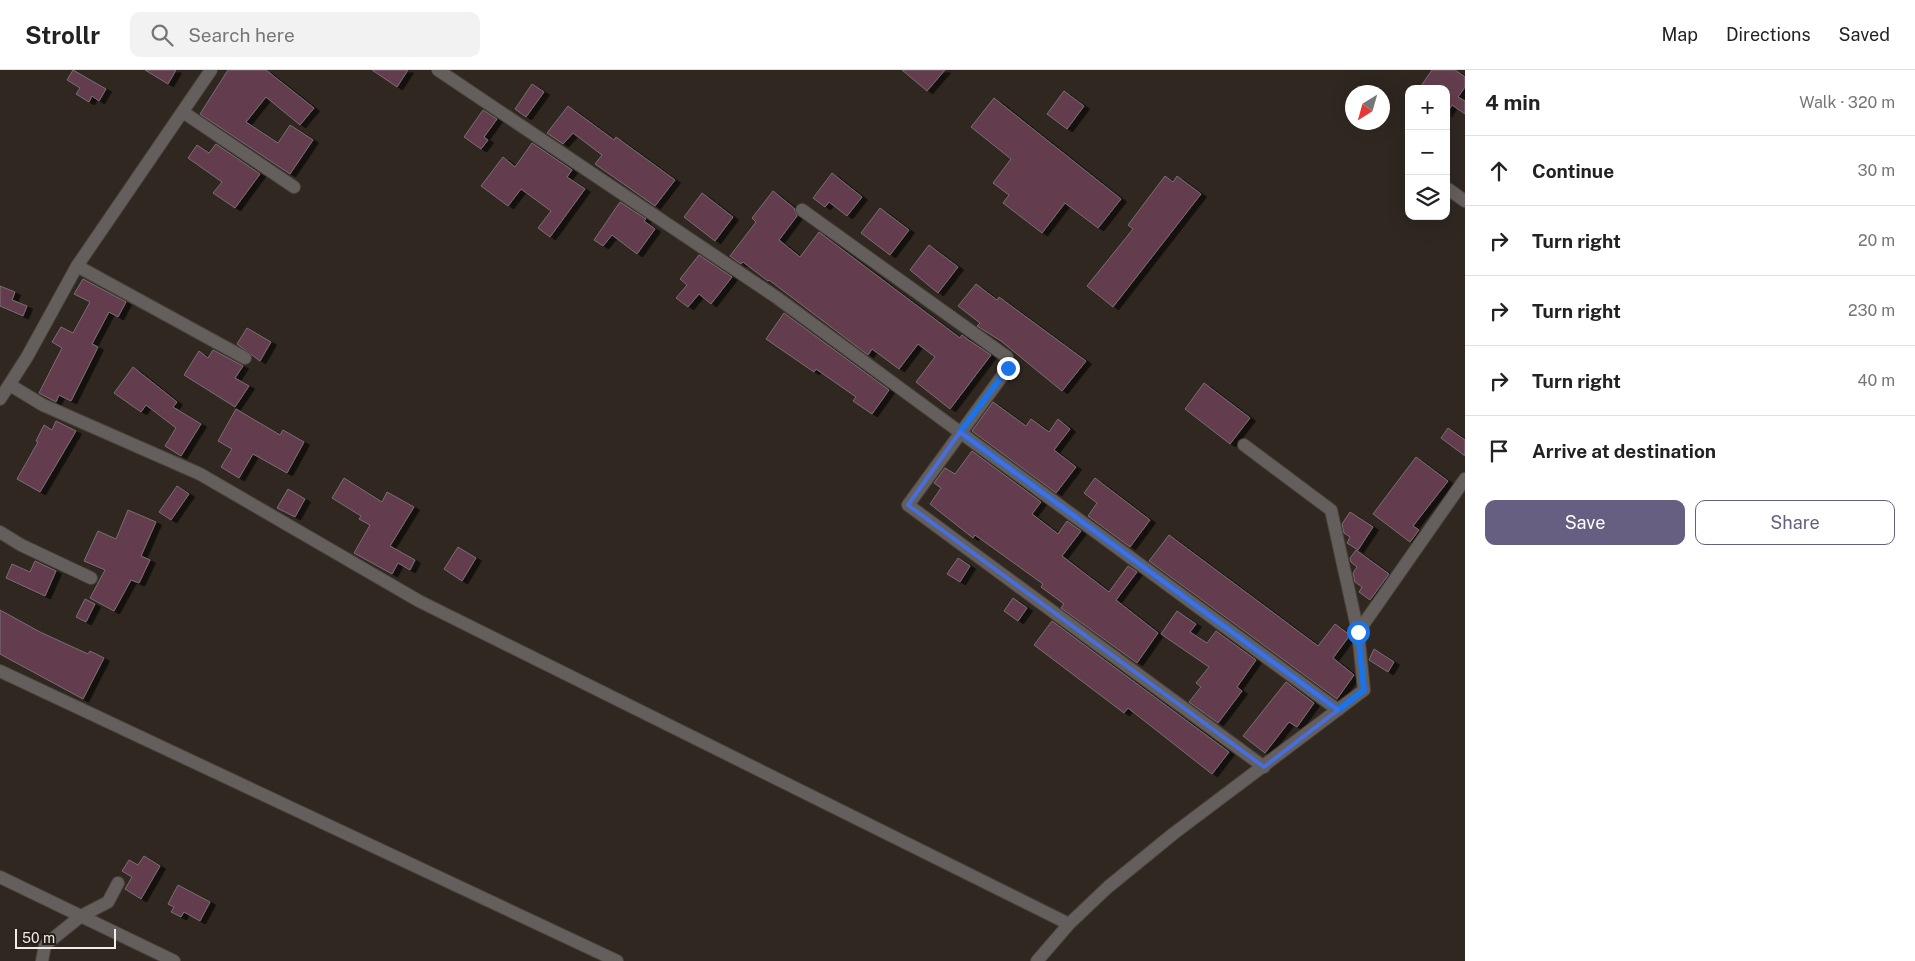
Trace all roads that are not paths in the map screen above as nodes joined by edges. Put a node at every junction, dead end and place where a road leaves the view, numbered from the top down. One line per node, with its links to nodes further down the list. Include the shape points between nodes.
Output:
1 (211, 70): 3 (street)
2 (438, 70): 12 (street, via 776,297)
3 (183, 112): 4 (street); 8 (street)
4 (294, 187)
5 (1450, 190): 6 (street)
6 (1465, 200)
7 (802, 210): 12 (street, via 1007,357 1008,368)
8 (77, 266): 9 (street); 10 (street)
9 (245, 358)
10 (10, 385): 11 (street); 24 (street, via 43,405 200,474 420,601)
11 (0, 399)
12 (960, 432): 19 (street); 20 (street, via 908,505)
13 (1244, 445): 17 (street, via 1331,510)
14 (1465, 479): 17 (street)
15 (0, 532): 16 (street)
16 (91, 578)
17 (1358, 632): 19 (street, via 1364,690)
18 (0, 671): 27 (street)
19 (1338, 710): 20 (street)
20 (1264, 767): 24 (street, via 1173,834)
21 (0, 877): 23 (street)
22 (118, 882): 23 (street, via 108,902)
23 (81, 916): 25 (street, via 45,945); 26 (street)
24 (1069, 924): 28 (street)
25 (42, 961)
26 (174, 961)
27 (617, 961)
28 (1037, 961)

